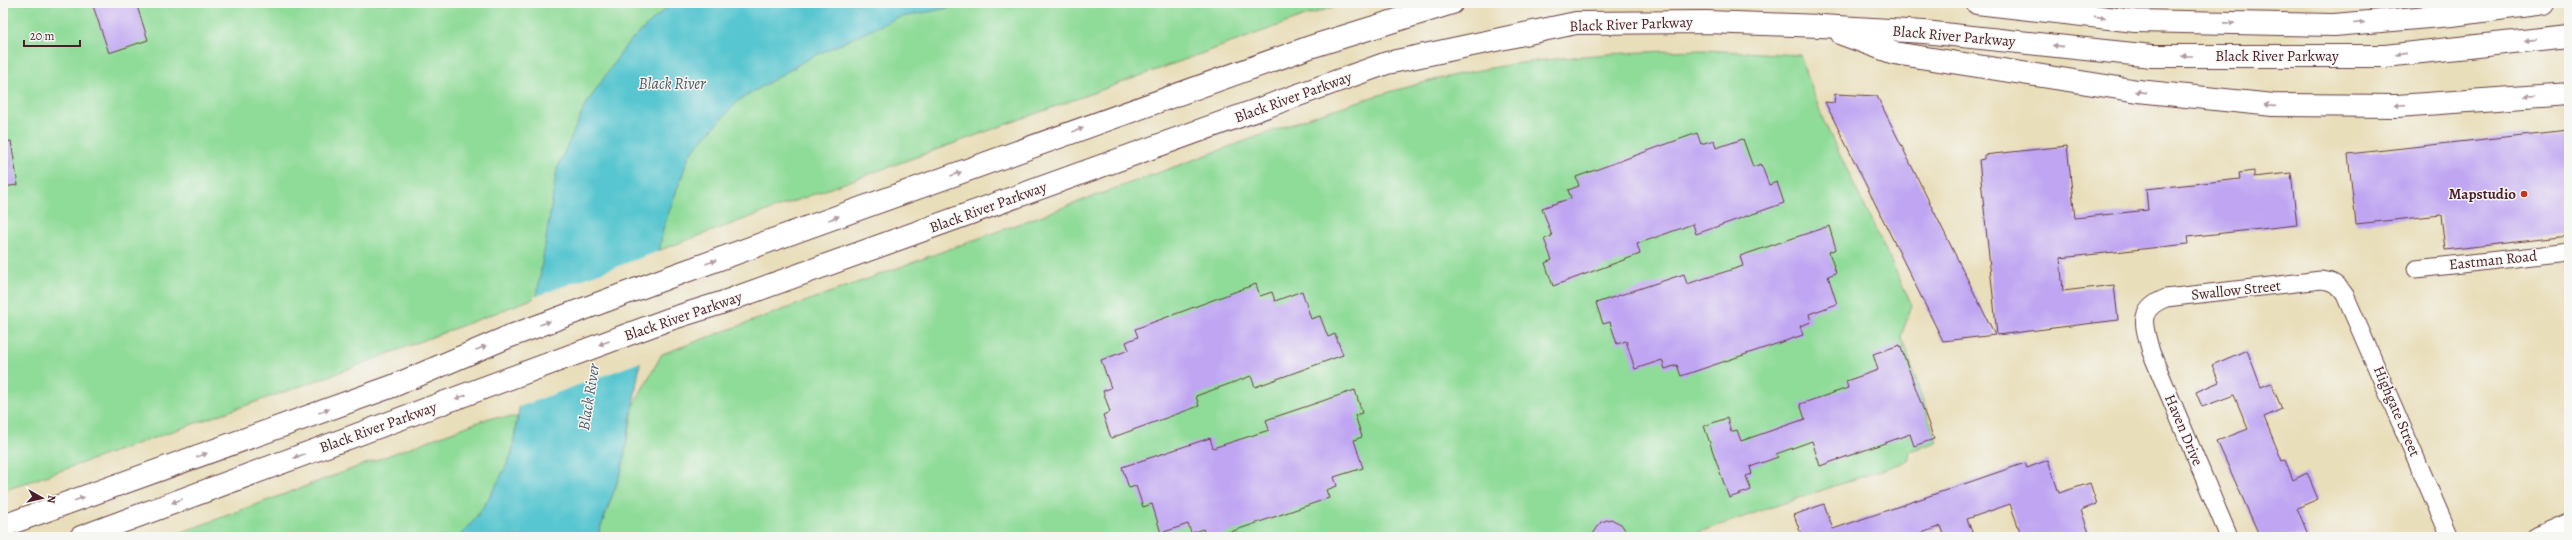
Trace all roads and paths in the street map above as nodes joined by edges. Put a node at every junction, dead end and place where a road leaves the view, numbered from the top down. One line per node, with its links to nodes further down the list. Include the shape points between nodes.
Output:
1 (1452, 3): 12 (highway, one-way to 1, via 393,386 508,337 675,275 1310,47)
2 (1977, 3): 3 (highway, Black River Parkway, one-way to 3, via 2135,21 2334,25 2452,15)
3 (2544, 3)
4 (1821, 26): 5 (highway, Black River Parkway, one-way to 4, via 2385,56 2152,56 1924,32); 6 (highway, one-way to 4, via 2396,106 2273,105 2138,91 1894,54); 13 (highway, Black River Parkway, one-way to 13, via 1706,22 1576,23 1387,63 721,303 667,320)
5 (2569, 36)
6 (2569, 94)
7 (2569, 252): 8 (street, Eastman Road)
8 (2416, 269)
9 (2340, 287): 10 (street, Swallow Street, via 2331,281 2321,280 2166,298 2155,302 2146,310); 15 (street, Highgate Street, via 2352,308)
10 (2143, 322): 14 (street, Haven Drive, via 2151,352)
11 (2569, 522): 16 (street)
12 (3, 526)
13 (81, 537)
14 (2229, 537)
15 (2450, 537)
16 (2534, 537)

